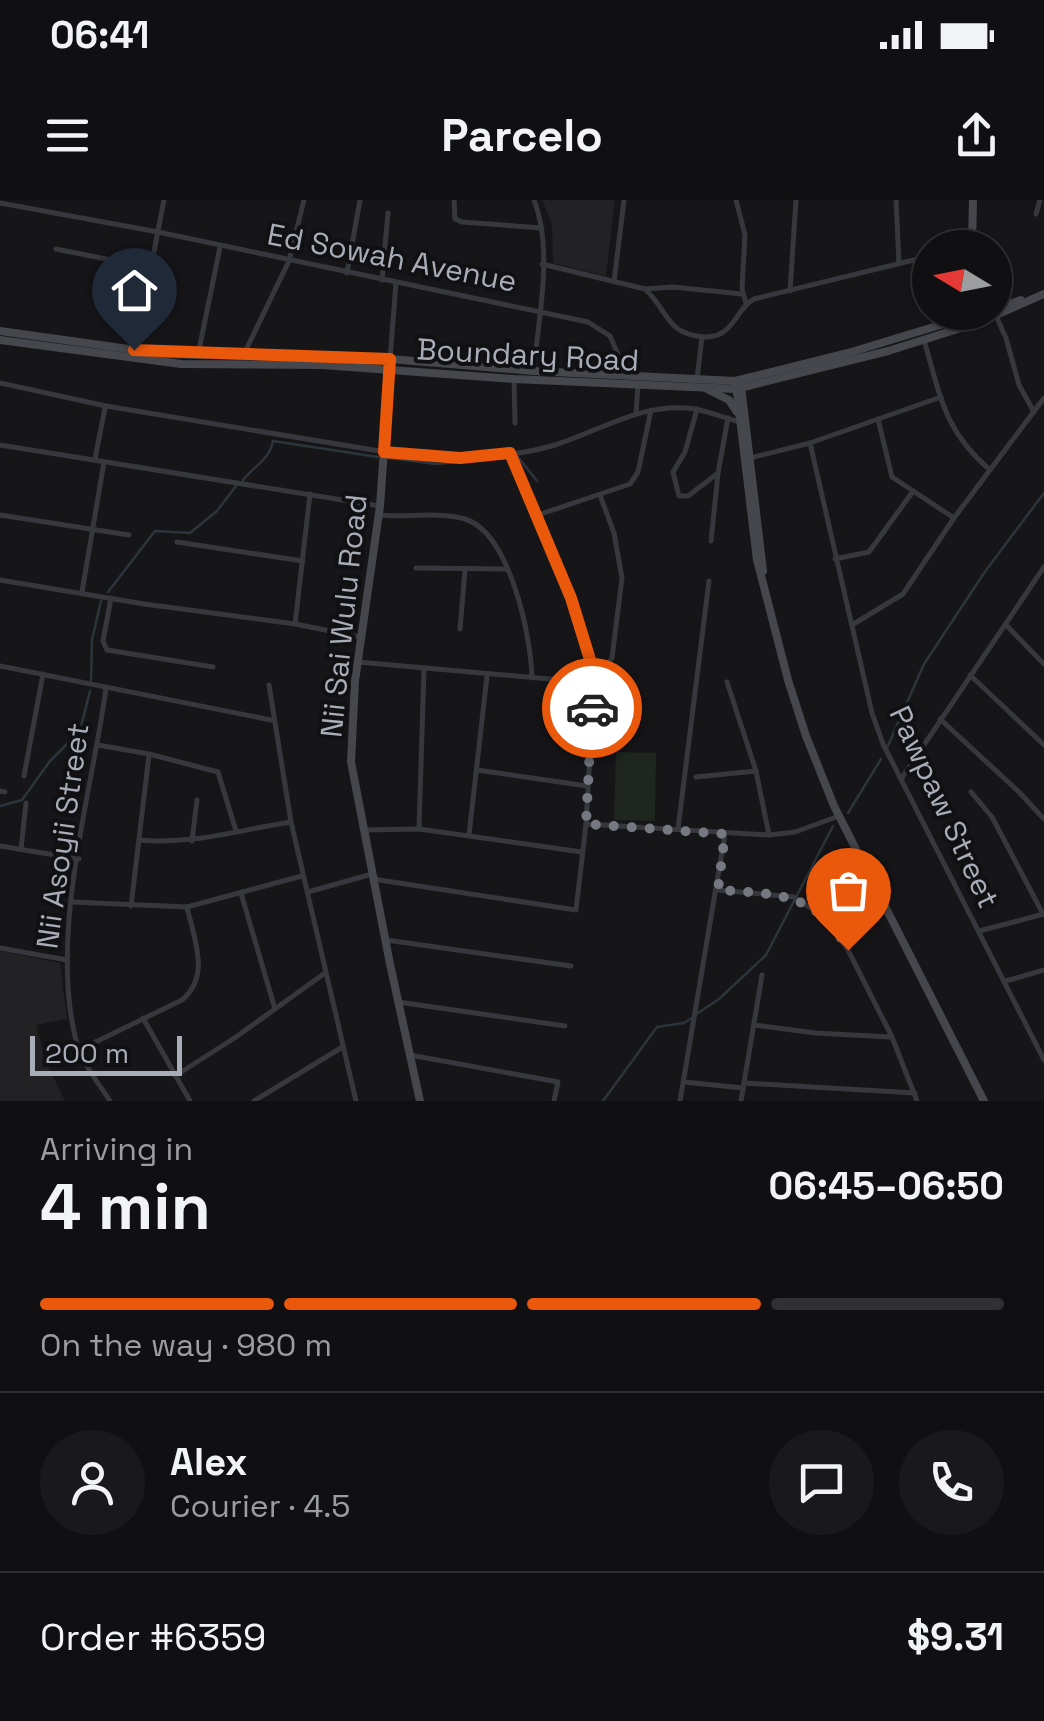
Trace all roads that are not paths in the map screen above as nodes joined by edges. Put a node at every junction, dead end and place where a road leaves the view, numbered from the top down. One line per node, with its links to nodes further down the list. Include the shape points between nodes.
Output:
1 (164, 200): 17 (street)
2 (304, 200): 20 (street)
3 (360, 200): 25 (street)
4 (454, 200): 15 (street, via 455,219 462,222)
5 (534, 200): 15 (street)
6 (624, 200): 27 (street)
7 (736, 200): 31 (street, via 745,235)
8 (796, 200): 30 (street)
9 (894, 200): 23 (street)
10 (974, 200): 16 (main road)
11 (1040, 200): 14 (street)
12 (0, 203): 17 (street, Ed Sowah Avenue)
13 (388, 213): 26 (street)
14 (1036, 214)
15 (542, 228): 22 (street)
16 (972, 230)
17 (158, 232): 18 (street, Ed Sowah Avenue); 24 (street)
18 (220, 246): 20 (street, Ed Sowah Avenue); 44 (street)
19 (56, 249): 24 (street)
20 (289, 260): 25 (street, Ed Sowah Avenue); 45 (street)
21 (912, 261): 23 (street)
22 (542, 264): 27 (street); 35 (street)
23 (899, 264): 30 (street)
24 (150, 268): 43 (street)
25 (347, 272): 26 (street, Ed Sowah Avenue)
26 (382, 280): 28 (street, Ed Sowah Avenue)
27 (614, 282): 29 (street)
28 (396, 283): 35 (street, Ed Sowah Avenue); 46 (street)
29 (645, 289): 31 (street); 40 (street, via 675,329)
30 (790, 291): 33 (street)
31 (742, 294): 33 (street)
32 (1042, 295): 34 (main road, Boundary Road)
33 (746, 303): 40 (street, via 726,332)
34 (1012, 306)
35 (539, 310): 47 (street); 48 (street, Ed Sowah Avenue, via 604,329)
36 (927, 330): 53 (main road, Boundary Road)
37 (946, 330): 42 (main road, Boundary Road)
38 (1003, 330): 60 (street)
39 (0, 331): 43 (main road, Boundary Road)
40 (702, 337): 51 (street)
41 (0, 340): 46 (main road, Boundary Road, via 181,364)
42 (924, 340): 54 (main road, Boundary Road); 55 (street)
43 (134, 350): 44 (main road, Boundary Road)
44 (198, 355): 45 (main road, Boundary Road)
45 (244, 356): 46 (main road, Boundary Road)
46 (390, 364): 47 (main road, Boundary Road); 49 (main road, Boundary Road); 68 (main road, Nii Sai Wulu Road)
47 (533, 375): 48 (main road, Boundary Road); 49 (main road, Boundary Road); 52 (main road, Boundary Road)
48 (627, 376): 51 (main road, Boundary Road)
49 (514, 379): 65 (street)
50 (0, 383): 57 (street)
51 (699, 383): 52 (main road, Boundary Road); 53 (main road, Boundary Road); 62 (main road)
52 (638, 384): 61 (street)
53 (738, 384): 54 (main road, Boundary Road); 62 (main road)
54 (760, 384): 62 (main road)
55 (941, 397): 64 (street); 73 (street, via 958,438)
56 (1044, 398): 60 (street)
57 (106, 406): 68 (street); 71 (street)
58 (697, 409): 59 (street); 63 (street); 74 (street, via 674,484 680,496 688,496)
59 (651, 410): 61 (street); 77 (street, via 634,479)
60 (1034, 412): 73 (street)
61 (636, 414): 69 (street)
62 (741, 415): 63 (street); 70 (main road); 93 (main road)
63 (728, 418): 74 (street)
64 (878, 419): 66 (street); 75 (street, via 892,477)
65 (515, 423)
66 (810, 443): 70 (street); 86 (street, Pawpaw Street)
67 (0, 445): 71 (street)
68 (384, 452): 69 (street); 78 (main road, Nii Sai Wulu Road)
69 (511, 457): 80 (street)
70 (750, 458): 93 (main road)
71 (95, 459): 72 (street)
72 (104, 461): 76 (street); 82 (street)
73 (990, 470): 81 (street)
74 (718, 473): 84 (street)
75 (912, 493): 81 (street); 86 (street, via 869,552)
76 (310, 494): 78 (street); 87 (street)
77 (600, 494): 80 (street); 105 (street, via 622,584 612,658)
78 (379, 511): 91 (street, via 468,520 494,540); 101 (main road, Nii Sai Wulu Road)
79 (0, 516): 82 (street)
80 (538, 516): 105 (street)
81 (954, 518): 98 (street, via 904,594)
82 (92, 531): 83 (street); 95 (street)
83 (129, 535)
84 (711, 541)
85 (178, 542): 87 (street)
86 (835, 559): 98 (street, Pawpaw Street)
87 (303, 561): 97 (street)
88 (1044, 567): 99 (street)
89 (416, 568): 90 (street)
90 (465, 570): 91 (street); 100 (street)
91 (507, 570): 111 (street, via 531,648)
92 (0, 580): 95 (street)
93 (762, 580): 130 (main road, via 806,736)
94 (710, 581): 137 (street)
95 (82, 592): 96 (street)
96 (111, 598): 97 (street); 106 (street, via 107,650)
97 (295, 624): 101 (street)
98 (852, 624): 125 (street, Pawpaw Street, via 872,713)
99 (1005, 624): 103 (street); 109 (street)
100 (460, 629)
101 (360, 637): 102 (main road, Nii Sai Wulu Road)
102 (357, 662): 107 (street); 136 (main road, Nii Sai Wulu Road, via 352,762)
103 (1044, 664)
104 (0, 666): 108 (street)
105 (592, 666): 113 (street)
106 (213, 667)
107 (424, 669): 110 (street); 134 (street)
108 (43, 674): 115 (street); 123 (street)
109 (970, 675): 116 (street); 119 (street)
110 (488, 676): 111 (street); 121 (street)
111 (532, 678): 113 (street)
112 (727, 682): 122 (street)
113 (594, 684): 126 (street)
114 (269, 685): 117 (street)
115 (106, 688): 117 (street); 118 (street, Nii Asoyii Street)
116 (940, 719): 125 (street); 131 (street)
117 (272, 720): 132 (street)
118 (98, 745): 120 (street); 146 (street, Nii Asoyii Street)
119 (1044, 745)
120 (149, 754): 135 (street, via 218,772); 141 (street)
121 (477, 770): 126 (street); 140 (street)
122 (756, 771): 124 (street); 139 (street)
123 (24, 776)
124 (696, 777)
125 (900, 779): 156 (street, Pawpaw Street)
126 (587, 786): 133 (street)
127 (971, 792): 155 (street, via 992,817)
128 (197, 800): 142 (street)
129 (26, 803): 144 (street)
130 (839, 816): 139 (street); 187 (main road)
131 (1044, 819)
132 (291, 822): 135 (street); 147 (street)
133 (586, 824): 137 (street); 145 (street)
134 (419, 829): 136 (street); 140 (street)
135 (236, 830): 142 (street)
136 (363, 830): 148 (main road, Nii Sai Wulu Road)
137 (678, 830): 138 (street)
138 (725, 834): 139 (street); 149 (street)
139 (769, 835)
140 (469, 836): 145 (street)
141 (139, 840): 142 (street); 153 (street)
142 (192, 841)
143 (0, 846): 144 (street)
144 (20, 850): 146 (street)
145 (582, 852): 148 (street, via 576,910)
146 (78, 859): 152 (street, Nii Asoyii Street)
147 (302, 876): 150 (street); 151 (street)
148 (372, 876): 150 (street); 157 (main road, Nii Sai Wulu Road)
149 (718, 890): 170 (street, via 797,899 826,918); 176 (street)
150 (307, 892): 162 (street)
151 (242, 893): 154 (street); 166 (street)
152 (72, 902): 153 (street); 159 (street, Nii Asoyii Street)
153 (131, 906): 154 (street)
154 (187, 907): 167 (street, via 199,977 182,1000)
155 (1044, 914): 156 (street)
156 (978, 931): 164 (street, Pawpaw Street)
157 (385, 940): 160 (street); 165 (main road, Nii Sai Wulu Road)
158 (0, 948): 159 (street)
159 (67, 960): 172 (street, Nii Asoyii Street)
160 (571, 966)
161 (1044, 970): 164 (street)
162 (324, 973): 166 (street); 171 (street)
163 (762, 976): 168 (street)
164 (1006, 981): 174 (street, Pawpaw Street)
165 (398, 1002): 169 (street); 173 (main road, Nii Sai Wulu Road)
166 (276, 1010): 175 (street)
167 (143, 1018): 172 (street); 175 (street)
168 (755, 1025): 170 (street); 177 (street)
169 (565, 1026)
170 (892, 1037): 178 (street)
171 (342, 1047): 181 (street); 182 (street)
172 (79, 1050): 179 (street, Nii Asoyii Street)
173 (410, 1055): 183 (main road, Nii Sai Wulu Road); 184 (street, via 558,1082)
174 (1044, 1060)
175 (175, 1076): 180 (street)
176 (684, 1082): 177 (street); 185 (street)
177 (743, 1086): 178 (street); 186 (street)
178 (916, 1097)
179 (110, 1101)
180 (190, 1101)
181 (254, 1101)
182 (356, 1101)
183 (420, 1101)
184 (554, 1101)
185 (680, 1101)
186 (740, 1101)
187 (984, 1101)

